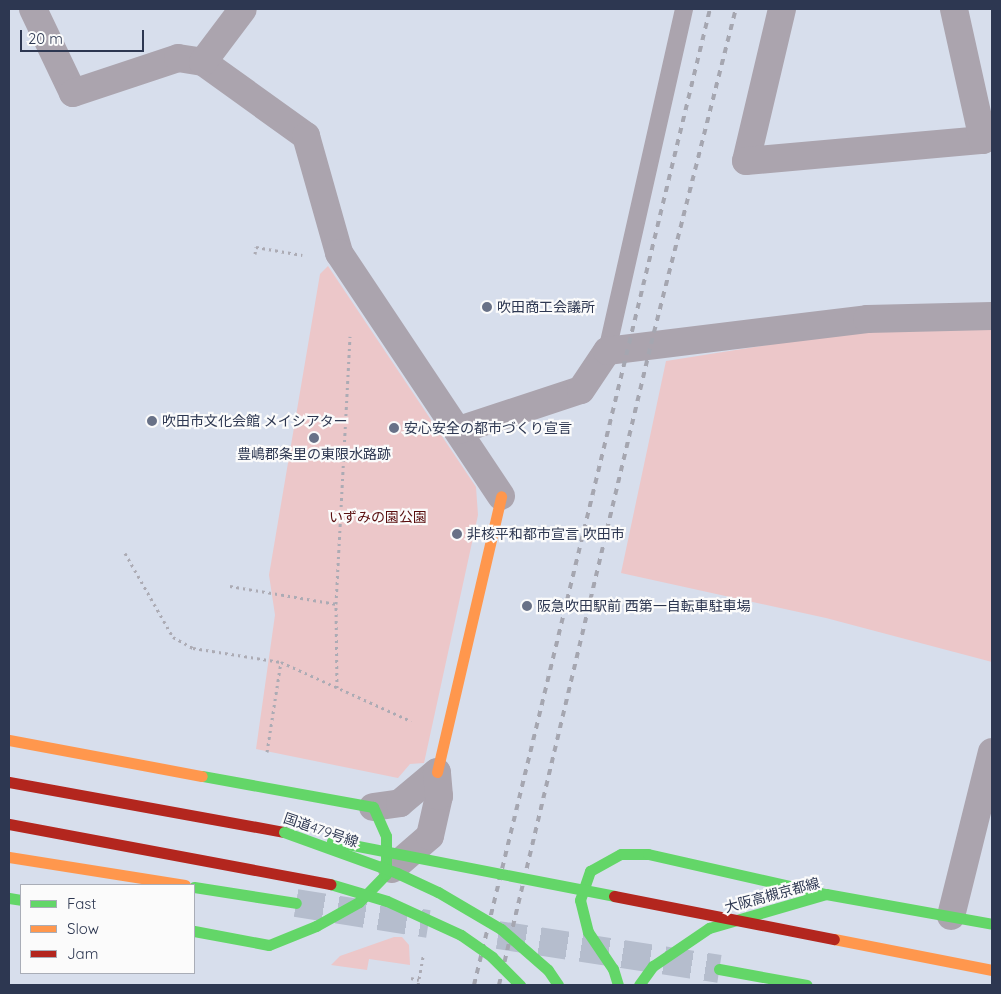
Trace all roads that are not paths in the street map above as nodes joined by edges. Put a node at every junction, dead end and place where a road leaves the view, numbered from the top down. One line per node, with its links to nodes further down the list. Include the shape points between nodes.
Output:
1 (33, 9): 6 (street, via 73,93 178,58)
2 (243, 9): 6 (street)
3 (684, 9): 8 (lane)
4 (782, 9): 5 (street, via 746,161 984,140)
5 (954, 9)
6 (203, 62): 9 (street, via 306,136 339,253)
7 (992, 316): 8 (street, via 867,319)
8 (607, 351): 9 (street, via 581,390)
9 (459, 430): 10 (street)
10 (501, 496): 13 (main road)
11 (9, 740): 15 (main road)
12 (992, 752): 24 (street)
13 (437, 772): 15 (street, via 400,803); 19 (street, via 440,796 430,836)
14 (9, 782): 17 (main road, 国道479号線)
15 (373, 807): 19 (main road, via 386,836)
16 (9, 824): 29 (main road, bridge, via 324,882 387,900 460,935 492,958)
17 (284, 832): 28 (main road, bridge); 30 (main road, 国道479号線, bridge, via 397,873 438,892 501,929 548,970)
18 (9, 857): 20 (main road)
19 (386, 874): 26 (main road, via 359,902 316,926 269,945)
20 (179, 884)
21 (195, 887): 23 (main road)
22 (826, 894): 24 (main road, 大阪高槻京都線); 31 (main road, via 648,854 621,854 590,871 580,900 588,932 613,969); 32 (main road, 大阪高槻京都線, via 710,928 653,966)
23 (296, 903)
24 (951, 916): 25 (main road, 大阪高槻京都線)
25 (992, 924)
26 (195, 931)
27 (719, 969): 33 (main road)
28 (992, 970)
29 (520, 985)
30 (558, 985)
31 (618, 985)
32 (639, 985)
33 (808, 985)

